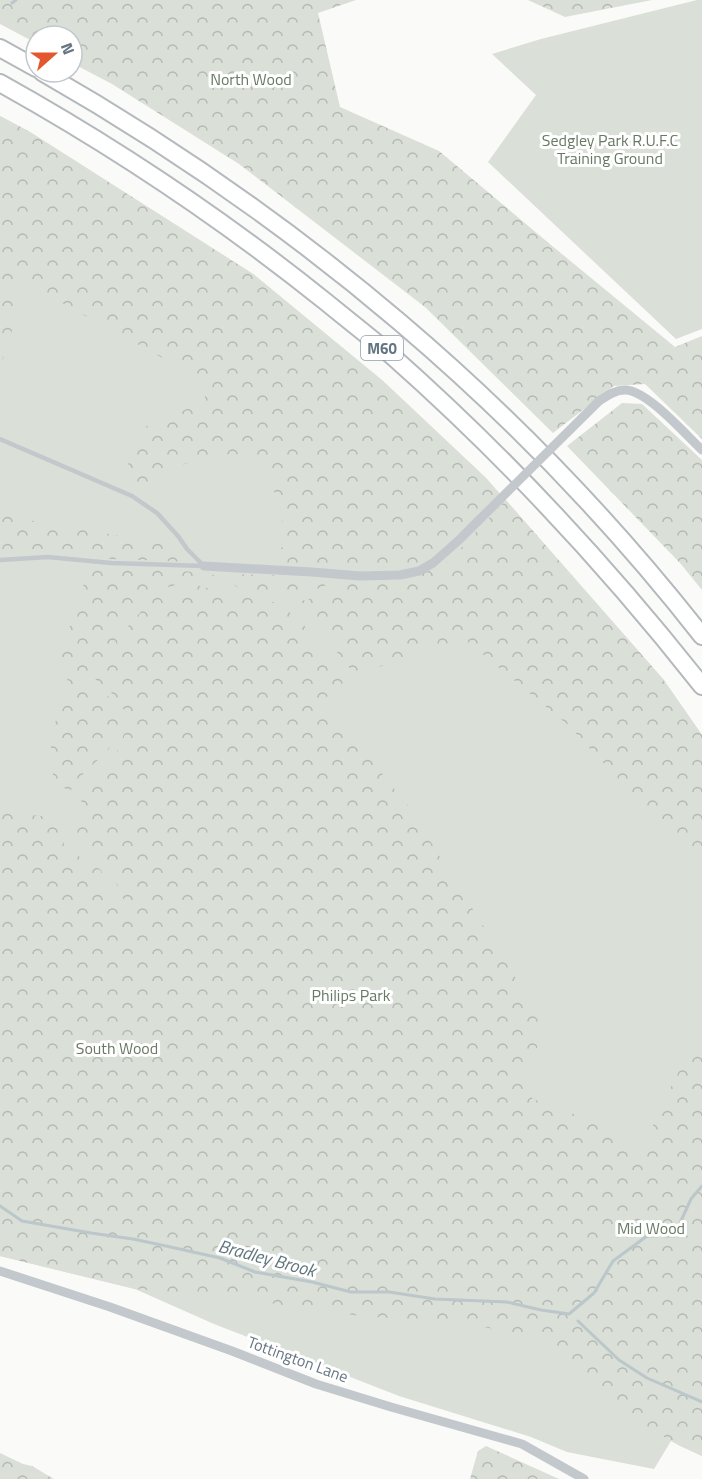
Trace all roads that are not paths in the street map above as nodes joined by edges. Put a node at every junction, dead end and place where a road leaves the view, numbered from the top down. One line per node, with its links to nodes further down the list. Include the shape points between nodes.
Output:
1 (0, 48): 2 (highway)
2 (24, 61)
3 (0, 83): 10 (highway, M60, via 213,216 390,354 548,508)
4 (62, 84): 9 (highway, M60, via 208,175 397,319 519,431 608,524)
5 (0, 439): 8 (lane, via 132,496 157,513)
6 (702, 450): 8 (street, bridge, via 650,400 623,390 600,401 459,540 419,571 360,576)
7 (0, 560): 8 (lane, via 48,557)
8 (204, 566)
9 (702, 636)
10 (702, 686)
11 (0, 1271): 12 (street, Tottington Lane, via 132,1315 316,1384 522,1444)
12 (584, 1479)

